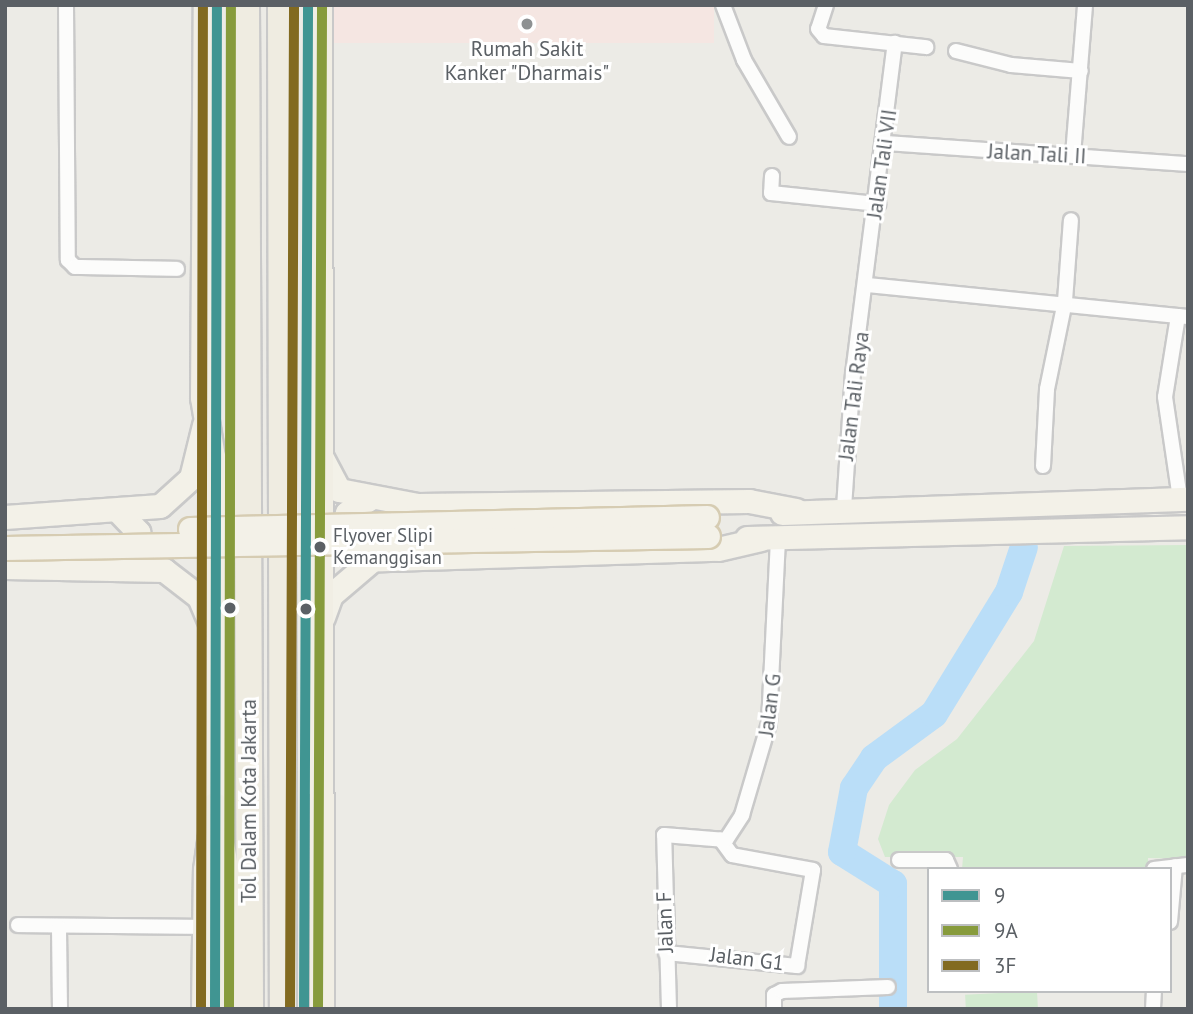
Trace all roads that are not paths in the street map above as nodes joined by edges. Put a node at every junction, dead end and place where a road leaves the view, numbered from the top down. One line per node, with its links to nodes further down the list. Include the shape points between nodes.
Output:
1 (66, 5): 21 (street, via 68,260 75,267)
2 (190, 5): 23 (highway, via 190,270)
3 (206, 5): 23 (highway)
4 (246, 5): 59 (highway, Tol Dalam Kota Jakarta)
5 (281, 5): 60 (highway, Tol Dalam Kota Jakarta)
6 (320, 5): 27 (highway)
7 (723, 5): 14 (street, via 744,60)
8 (826, 5): 10 (street, via 818,29 823,35)
9 (1085, 5): 13 (street)
10 (895, 43): 11 (street); 15 (street, Jalan Tali VII)
11 (926, 47)
12 (956, 51): 13 (street, via 1012,65)
13 (1080, 71): 16 (street)
14 (789, 137)
15 (886, 143): 16 (street, Jalan Tali II); 19 (street, Jalan Tali VII)
16 (1073, 155): 17 (street, Jalan Tali II)
17 (1188, 164)
18 (772, 176): 19 (street, via 771,193)
19 (878, 204): 22 (street, Jalan Tali VII)
20 (1071, 220): 24 (street)
21 (177, 269)
22 (867, 285): 24 (street); 31 (street, Jalan Tali Raya, via 853,374)
23 (204, 287): 26 (highway)
24 (1065, 301): 25 (street); 28 (street, via 1046,389)
25 (1183, 317): 29 (street, via 1165,397)
26 (204, 425): 33 (main road, via 181,492 160,506); 44 (highway, via 213,457)
27 (318, 444): 30 (main road, via 334,486); 43 (highway)
28 (1043, 466)
29 (1184, 498): 31 (main road)
30 (369, 499): 32 (main road, via 418,505 764,501); 40 (main road, via 347,513 342,539 358,560)
31 (844, 508): 32 (main road)
32 (796, 510): 35 (main road)
33 (119, 512): 34 (main road); 42 (main road, via 138,532 139,545)
34 (5, 517)
35 (708, 526): 37 (main road, bridge); 38 (main road); 39 (main road, bridge)
36 (1188, 527): 38 (main road)
37 (5, 533)
38 (772, 544): 40 (main road); 46 (street, Jalan G, via 766,746 742,815)
39 (5, 548)
40 (372, 560): 43 (main road, via 338,586)
41 (5, 567): 42 (main road)
42 (125, 567): 44 (main road, via 164,570 182,579)
43 (323, 617): 61 (highway)
44 (214, 632): 45 (highway)
45 (215, 806): 52 (highway); 58 (highway, via 226,875)
46 (721, 840): 54 (street, Jalan F, via 664,835); 54 (street, Jalan G1, via 733,855 813,870 797,966)
47 (899, 860): 49 (street, via 950,860)
48 (1182, 865): 50 (street)
49 (950, 867)
50 (1172, 912)
51 (18, 925): 53 (street)
52 (204, 927): 53 (street); 57 (highway)
53 (59, 928): 56 (street)
54 (666, 953): 62 (street, Jalan F)
55 (888, 987): 63 (street, via 782,991 774,995)
56 (60, 1009)
57 (204, 1009)
58 (227, 1009)
59 (250, 1009)
60 (283, 1009)
61 (322, 1009)
62 (669, 1009)
63 (774, 1009)

